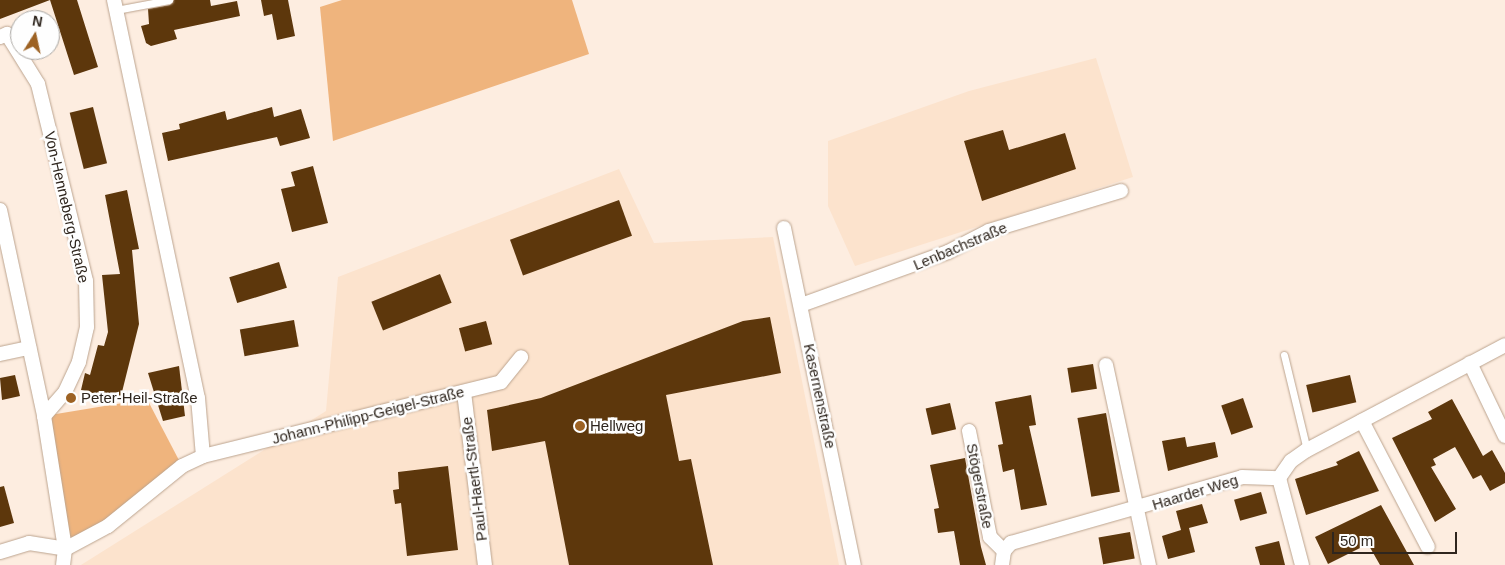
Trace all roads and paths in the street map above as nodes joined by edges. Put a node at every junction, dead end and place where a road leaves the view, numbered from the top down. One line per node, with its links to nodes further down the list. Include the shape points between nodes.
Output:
1 (169, 0): 2 (lane)
2 (115, 5): 21 (street, via 198,398)
3 (0, 37): 16 (street, Von-Henneberg-Straße, via 7,34 38,84 86,281 87,327 79,362 65,392)
4 (1121, 191): 7 (street, Lenbachstraße, via 989,231 948,252)
5 (0, 210): 9 (street)
6 (784, 228): 7 (street, Kasernenstraße)
7 (801, 305): 30 (street, Kasernenstraße)
8 (1505, 345): 13 (street)
9 (29, 348): 10 (street); 16 (street)
10 (0, 354)
11 (1284, 355): 20 (lane)
12 (521, 357): 15 (street, Johann-Philipp-Geigel-Straße, via 501,382)
13 (1470, 363): 17 (street); 19 (street)
14 (1106, 365): 23 (street)
15 (464, 392): 21 (street, Johann-Philipp-Geigel-Straße); 29 (street, Paul-Haertl-Straße)
16 (44, 416): 25 (street)
17 (1362, 422): 20 (street); 24 (street)
18 (970, 432): 26 (street, Stögerstraße, via 990,538)
19 (1505, 436)
20 (1307, 450): 22 (street, via 1291,461)
21 (203, 456): 25 (street, via 182,466 108,526)
22 (1279, 478): 23 (street, Haarder Weg, via 1242,477); 33 (street)
23 (1136, 510): 26 (street, Haarder Weg, via 1011,544); 32 (street)
24 (1428, 547)
25 (65, 549): 27 (street, via 28,543); 28 (street)
26 (1004, 551): 31 (street)
27 (0, 552)
28 (62, 565)
29 (484, 565)
30 (854, 565)
31 (1002, 565)
32 (1148, 565)
33 (1302, 565)

